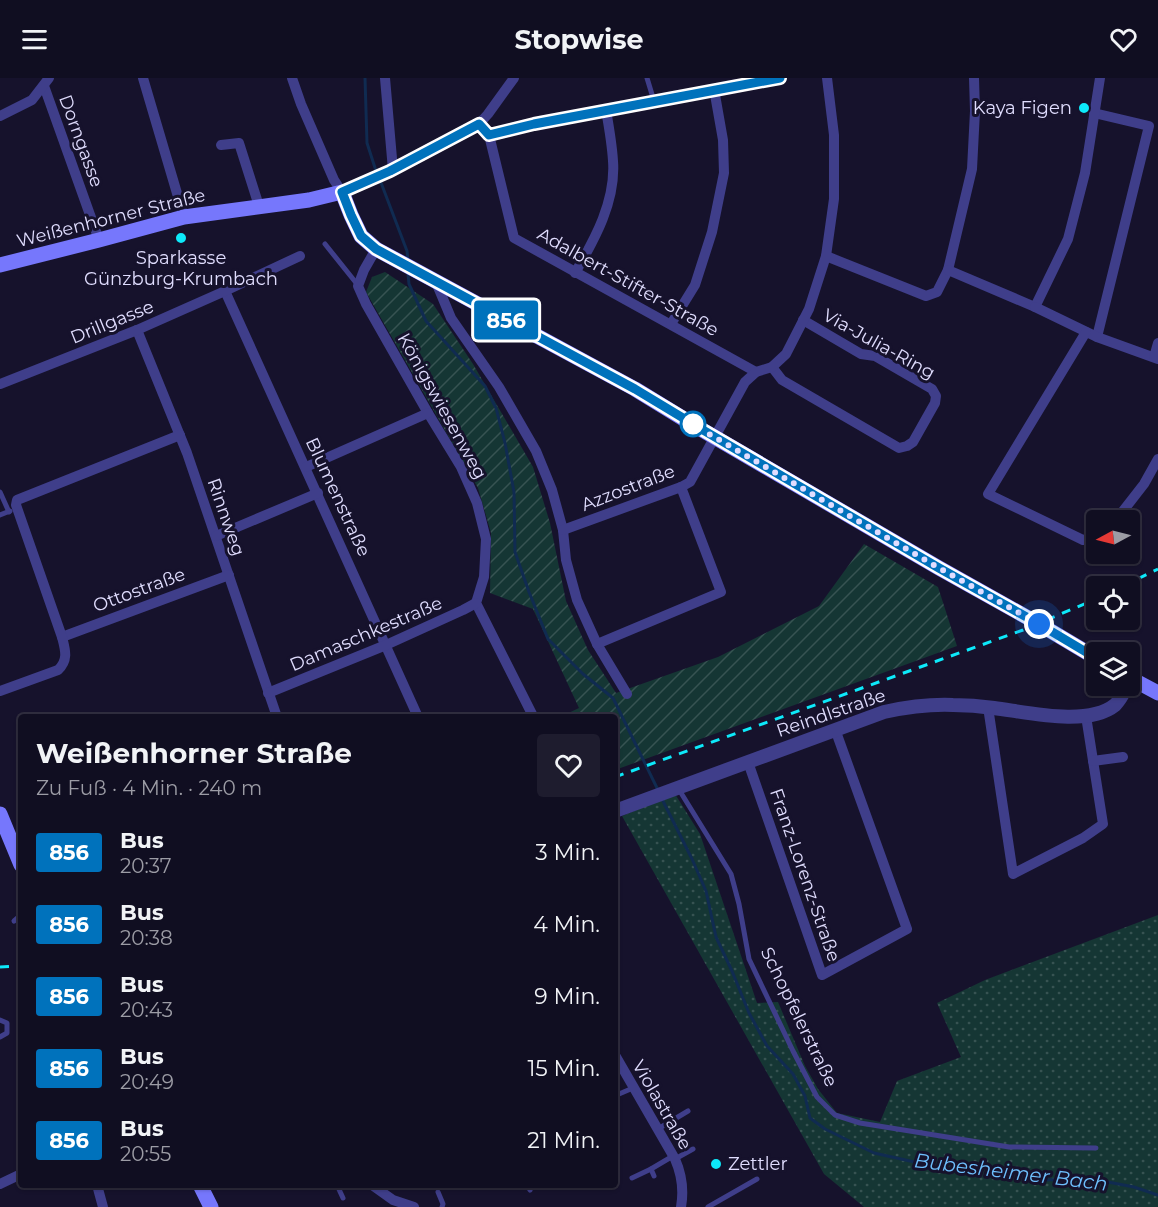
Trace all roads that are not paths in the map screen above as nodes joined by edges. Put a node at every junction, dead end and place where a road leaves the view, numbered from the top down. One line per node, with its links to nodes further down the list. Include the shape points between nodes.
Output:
1 (143, 78): 22 (street)
2 (292, 78): 20 (street)
3 (385, 78): 19 (street)
4 (514, 78): 16 (street)
5 (647, 78): 12 (lane)
6 (778, 78): 11 (street)
7 (827, 78): 27 (street, via 834,135 834,198)
8 (974, 78): 29 (street, via 972,169)
9 (1100, 78): 14 (street)
10 (46, 82): 15 (street, via 32,100); 23 (street, Dorngasse)
11 (714, 89): 12 (street); 36 (street, via 724,173 712,232 694,285)
12 (654, 101): 13 (street)
13 (606, 110): 17 (street); 30 (street, via 614,162 610,194 595,239)
14 (1094, 113): 34 (street, via 1085,174 1068,239); 39 (street, via 1149,126)
15 (0, 116)
16 (479, 124): 17 (street); 19 (street)
17 (489, 135): 30 (street, Adalbert-Stifter-Straße, via 514,238)
18 (221, 145): 21 (street, via 239,143)
19 (389, 171): 20 (street)
20 (342, 192): 21 (main road, Weißenhorner Straße); 25 (main road, via 361,236)
21 (259, 206): 22 (main road, Weißenhorner Straße)
22 (184, 217): 23 (main road, Weißenhorner Straße)
23 (99, 240): 28 (main road, Weißenhorner Straße)
24 (325, 244): 32 (lane)
25 (376, 249): 31 (main road); 32 (street)
26 (300, 256): 33 (street, Drillgasse)
27 (826, 256): 29 (street, via 926,296 937,292); 35 (street)
28 (0, 265)
29 (948, 270): 34 (street)
30 (575, 273): 36 (street, Adalbert-Stifter-Straße)
31 (436, 282): 47 (main road, via 635,389); 56 (street, via 451,318 499,387 536,451)
32 (358, 286): 45 (street, Königswiesenweg)
33 (225, 291): 37 (street, Drillgasse); 49 (street, Blumenstraße)
34 (1035, 307): 38 (street)
35 (803, 320): 42 (street, via 786,354); 42 (street, Via-Julia-Ring, via 932,389 935,403 913,442 899,448 782,380)
36 (671, 324): 43 (street, Adalbert-Stifter-Straße)
37 (137, 330): 44 (street, Drillgasse); 46 (street, Rinnweg)
38 (1086, 332): 39 (street); 58 (street, via 988,494)
39 (1097, 337): 41 (street)
40 (1158, 343): 41 (street)
41 (1156, 358)
42 (772, 367): 43 (street)
43 (756, 372): 47 (street, Azzostraße, via 745,382)
44 (0, 384)
45 (428, 413): 49 (street); 60 (street, Königswiesenweg, via 461,467 477,503 486,539 484,577)
46 (180, 435): 53 (street, via 21,497); 57 (street, Rinnweg)
47 (714, 437): 50 (street, Azzostraße, via 690,482); 64 (main road)
48 (1158, 459): 54 (street)
49 (306, 467): 52 (street, Blumenstraße)
50 (681, 487): 56 (street, Azzostraße); 62 (street, via 721,592)
51 (0, 492): 53 (lane)
52 (318, 493): 57 (street); 63 (street, Blumenstraße)
53 (13, 510): 55 (lane); 61 (street)
54 (1124, 510)
55 (0, 515)
56 (563, 530): 62 (street, via 566,561)
57 (216, 536): 59 (street, Rinnweg)
58 (1086, 539)
59 (229, 575): 61 (street, Ottostraße); 67 (street, Rinnweg)
60 (476, 603): 63 (street, Damaschkestraße); 74 (street)
61 (62, 637): 66 (street, via 62,666)
62 (597, 644): 69 (street)
63 (386, 645): 67 (street, Damaschkestraße); 73 (street, Blumenstraße)
64 (1086, 652)
65 (1140, 686): 68 (main road)
66 (0, 691)
67 (268, 693): 72 (street, Rinnweg)
68 (1158, 693)
69 (627, 694)
70 (1122, 696): 75 (street, Reindlstraße, via 1115,705)
71 (988, 708): 75 (street, Reindlstraße); 76 (street, Reindlstraße, via 907,706); 78 (street, via 1013,874 1103,824)
72 (276, 714)
73 (417, 714)
74 (531, 714)
75 (1086, 716): 78 (street)
76 (835, 729): 79 (street, Reindlstraße); 79 (street, Franz-Lorenz-Straße, via 907,929 822,975)
77 (1123, 757): 78 (street)
78 (1093, 761)
79 (748, 762): 80 (street, Reindlstraße)
80 (674, 789): 81 (street, Reindlstraße); 93 (lane, Schopfelerstraße, via 731,874 749,959 817,1097 835,1114 860,1123 1010,1147)
81 (618, 810)
82 (0, 814): 83 (main road)
83 (18, 853)
84 (18, 918): 85 (lane)
85 (14, 921)
86 (0, 1020): 87 (lane, via 7,1023 7,1033)
87 (0, 1037)
88 (618, 1060): 89 (street, Violastraße)
89 (633, 1088): 90 (lane); 92 (street, Violastraße)
90 (620, 1094)
91 (688, 1111): 92 (lane)
92 (657, 1130): 95 (street, Violastraße)
93 (1096, 1148)
94 (693, 1149): 95 (lane)
95 (674, 1158): 96 (lane); 112 (street, Violastraße, via 681,1176)
96 (651, 1169): 98 (lane); 99 (lane)
97 (18, 1175): 101 (street)
98 (654, 1176)
99 (632, 1178)
100 (757, 1179): 113 (lane)
101 (0, 1184)
102 (98, 1188): 108 (street)
103 (202, 1188): 109 (main road)
104 (339, 1188): 107 (lane)
105 (376, 1188): 110 (street)
106 (438, 1192): 111 (lane)
107 (343, 1198)
108 (103, 1207)
109 (211, 1207)
110 (413, 1207)
111 (442, 1207)
112 (681, 1207)
113 (708, 1207)

